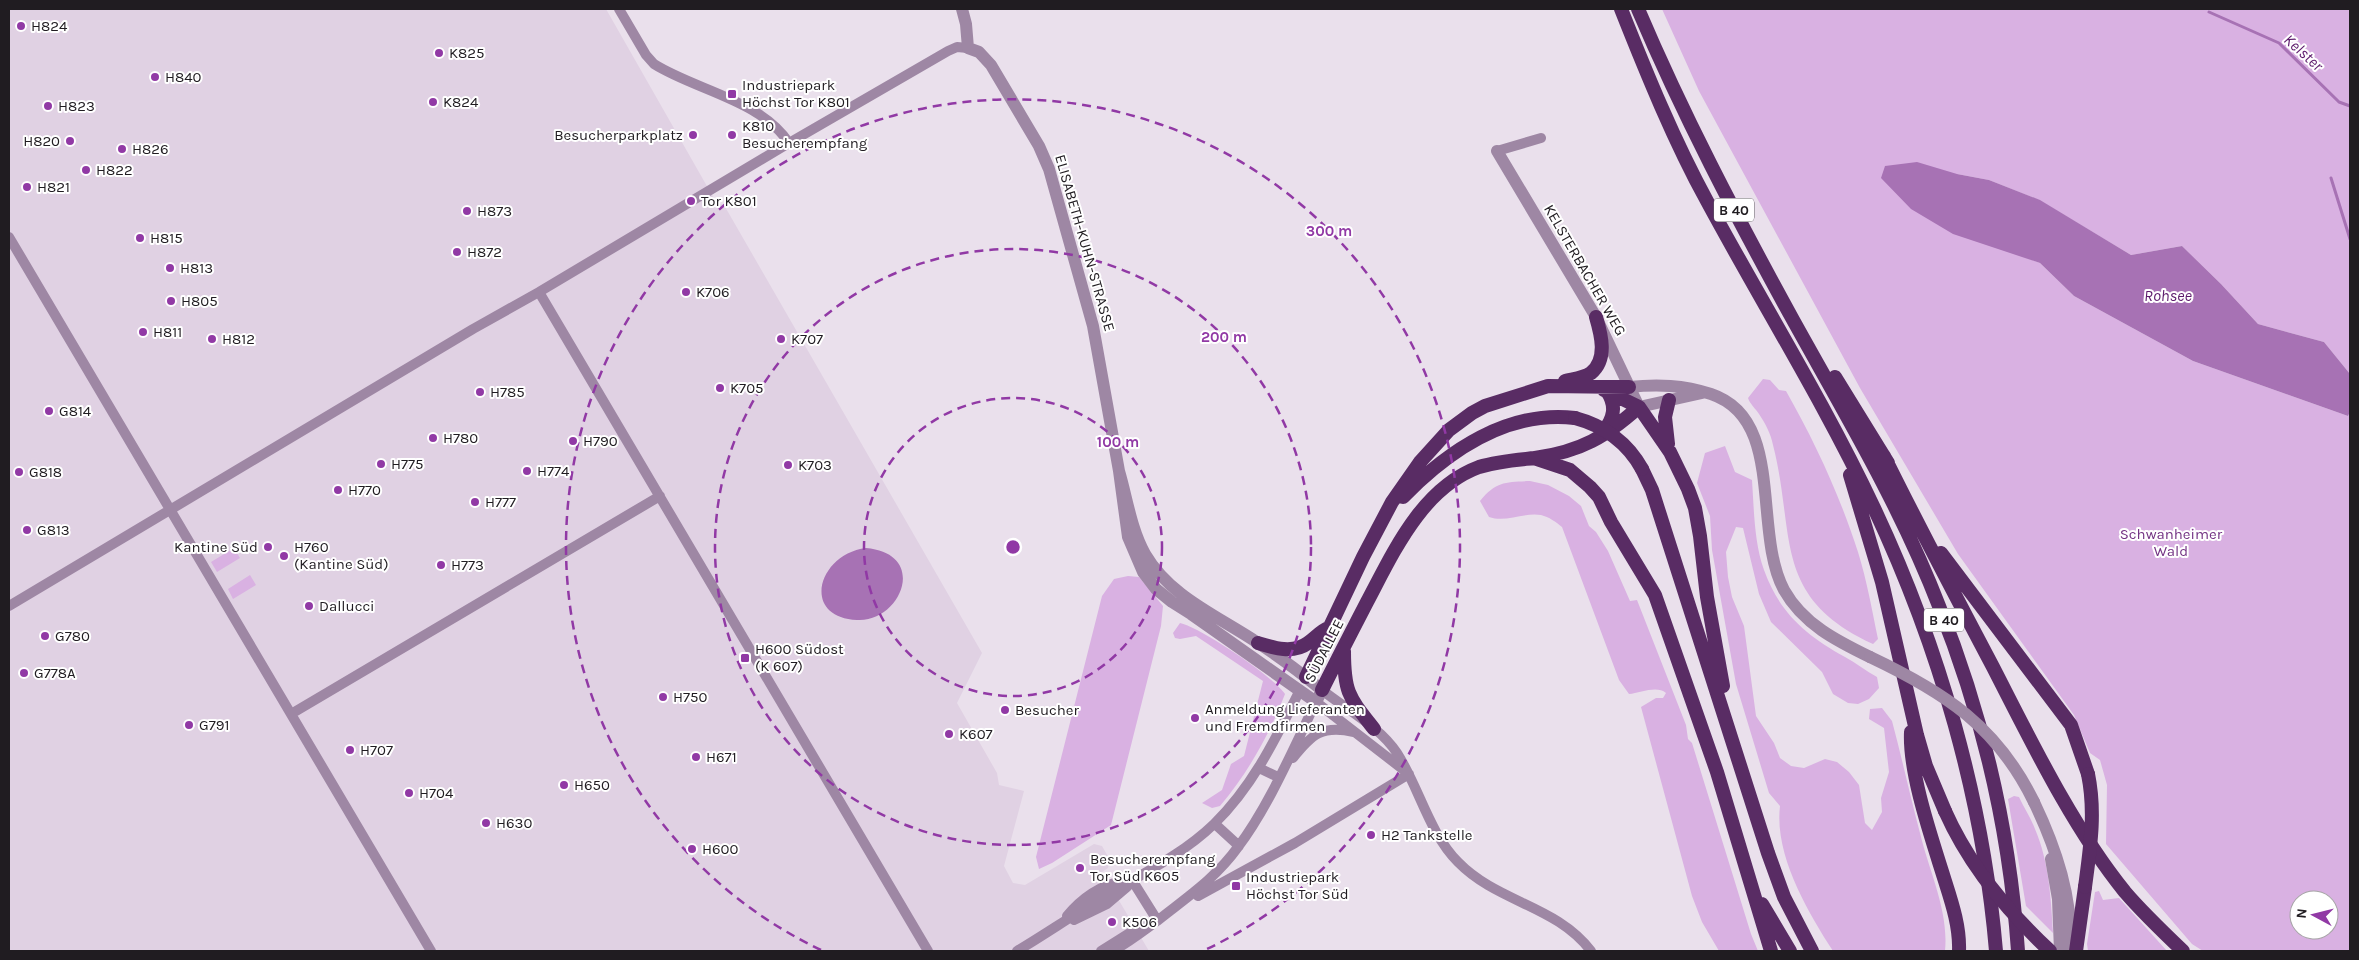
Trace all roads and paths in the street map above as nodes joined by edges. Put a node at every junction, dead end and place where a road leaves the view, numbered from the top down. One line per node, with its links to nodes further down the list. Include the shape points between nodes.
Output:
1 (619, 9): 7 (street, via 654,64 764,117)
2 (962, 9): 5 (street)
3 (1621, 9): 19 (highway, B 40, via 1701,189)
4 (1638, 9): 11 (highway, B 40, via 1712,170)
5 (968, 48): 7 (street, via 957,47 948,51); 24 (street, ELISABETH-KUHN-STRASSE, via 979,52 991,65 1049,169 1093,326)
6 (1541, 138): 8 (street)
7 (789, 143): 10 (street)
8 (1497, 151): 12 (street, KELSTERBACHER WEG)
9 (9, 237): 26 (street)
10 (539, 292): 25 (street); 26 (street)
11 (1791, 316): 22 (highway, B 40, via 1826,363); 63 (highway, B 40, via 1901,518 1952,640 1984,745 1999,810)
12 (1596, 317): 13 (highway, via 1602,344 1596,366 1591,373); 14 (street, KELSTERBACHER WEG)
13 (1548, 386): 15 (highway); 27 (highway, via 1485,406 1460,421 1420,462)
14 (1629, 387): 15 (highway); 16 (street, via 1677,385); 18 (street, KELSTERBACHER WEG)
15 (1601, 389): 18 (highway); 20 (highway, via 1613,403 1613,417)
16 (1707, 393): 17 (street); 44 (street, bridge, via 1726,400 1736,408 1754,433 1760,451 1771,556 1785,591 1802,614 1825,634 1908,675 1972,717 2000,747)
17 (1669, 400): 18 (street); 21 (highway, via 1665,424)
18 (1639, 407): 20 (highway, via 1619,425); 21 (highway)
19 (1838, 436): 37 (highway, via 1882,582); 62 (highway, B 40, via 1893,550 1942,682 1976,820)
20 (1597, 438): 23 (highway, via 1578,449)
21 (1670, 452): 40 (highway, via 1695,508)
22 (1884, 456): 67 (highway, bridge, via 1949,564 2071,725 2088,774 2093,818); 68 (highway, B 40, via 2062,796 2124,891)
23 (1534, 458): 31 (highway, SÜDALLEE, via 1504,460 1470,471 1430,501 1398,545); 48 (highway, via 1570,470 1590,486 1654,596 1717,772)
24 (1119, 471): 30 (street, ELISABETH-KUHN-STRASSE, via 1133,523 1144,551 1160,576 1187,599); 33 (street, ELISABETH-KUHN-STRASSE, via 1131,548 1153,585 1172,602)
25 (660, 496): 36 (street); 53 (street)
26 (170, 511): 28 (street); 36 (street)
27 (1383, 521): 29 (highway, SÜDALLEE); 40 (highway, bridge, via 1435,467 1480,437 1525,420 1552,417 1575,418 1612,433 1633,454 1652,490)
28 (9, 606)
29 (1330, 627): 30 (highway, via 1318,632 1300,648 1286,650); 32 (highway, SÜDALLEE)
30 (1258, 643): 32 (street, ELISABETH-KUHN-STRASSE)
31 (1344, 647): 34 (highway, SÜDALLEE); 38 (highway, via 1345,686)
32 (1306, 677): 33 (street, SÜDALLEE); 34 (street, ELISABETH-KUHN-STRASSE)
33 (1300, 690): 35 (street, ELISABETH-KUHN-STRASSE); 41 (street, SÜDALLEE)
34 (1322, 690): 35 (street, SÜDALLEE); 38 (street)
35 (1316, 702): 39 (street); 43 (street, SÜDALLEE)
36 (291, 714): 52 (street)
37 (1912, 716): 61 (highway, via 1911,747 1955,919); 64 (highway, bridge, via 1926,766 1971,859 2025,927)
38 (1374, 729): 42 (street, via 1397,753)
39 (1356, 732): 42 (street); 43 (street, via 1334,729 1317,733)
40 (1734, 746): 60 (highway, via 1784,897)
41 (1260, 768): 43 (street); 45 (street, SÜDALLEE)
42 (1409, 774): 49 (street, SÜDALLEE); 57 (street, via 1437,831 1456,860 1492,889 1550,914 1581,938)
43 (1278, 777): 46 (street, SÜDALLEE)
44 (2034, 802): 65 (street, via 2053,868); 66 (street, via 2063,873 2069,905)
45 (1215, 824): 46 (street); 47 (street, SÜDALLEE)
46 (1239, 846): 49 (street, SÜDALLEE, via 1205,884)
47 (1132, 880): 50 (street); 54 (street, SÜDALLEE)
48 (1753, 888): 58 (highway); 59 (highway)
49 (1178, 907): 50 (street, SÜDALLEE)
50 (1157, 920): 51 (street, SÜDALLEE)
51 (1138, 932): 55 (street); 56 (street)
52 (431, 951)
53 (928, 951)
54 (1017, 951)
55 (1102, 951)
56 (1113, 951)
57 (1591, 951)
58 (1771, 951)
59 (1790, 951)
60 (1812, 951)
61 (1959, 951)
62 (1996, 951)
63 (2018, 951)
64 (2050, 951)
65 (2060, 951)
66 (2071, 951)
67 (2076, 951)
68 (2183, 951)

